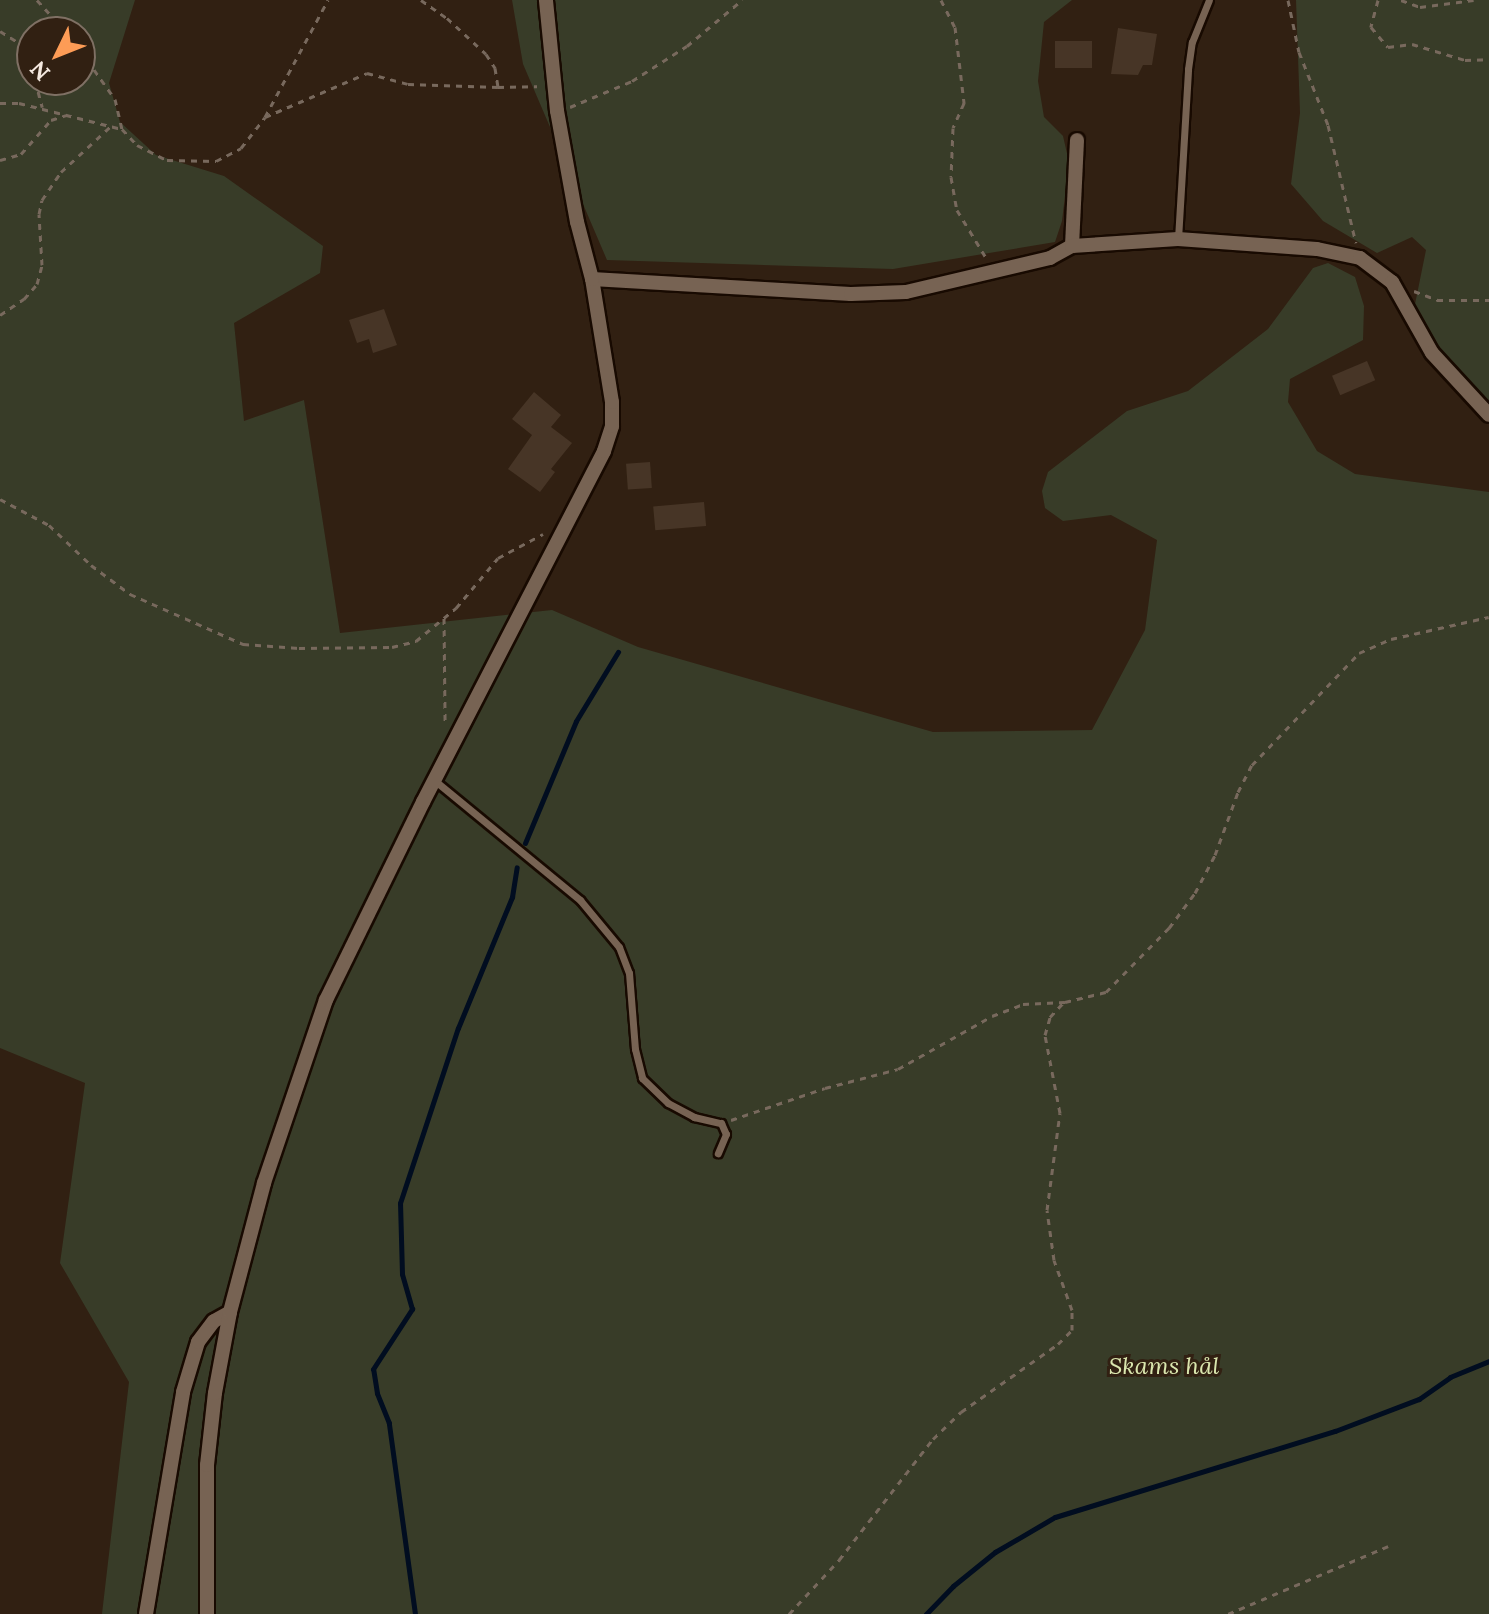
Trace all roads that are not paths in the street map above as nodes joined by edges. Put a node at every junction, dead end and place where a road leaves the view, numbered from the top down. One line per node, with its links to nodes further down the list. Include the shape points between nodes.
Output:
1 (546, 0): 6 (street, via 557,111)
2 (1209, 0): 4 (lane, via 1192,42 1188,69)
3 (1077, 140): 5 (street)
4 (1178, 239): 5 (street); 7 (street, via 1263,242 1360,258 1392,282 1432,353)
5 (1072, 246): 6 (street, via 1050,258 906,292 851,294)
6 (592, 279): 8 (street, via 612,426 604,451)
7 (1489, 415)
8 (434, 780): 9 (lane, via 580,900 619,947 629,973 642,1078 668,1103 721,1123 726,1134); 10 (street, via 326,1000 264,1183)
9 (718, 1153)
10 (230, 1312): 11 (street, via 214,1321 198,1342 183,1392); 12 (street, via 207,1465)
11 (146, 1614)
12 (207, 1614)

